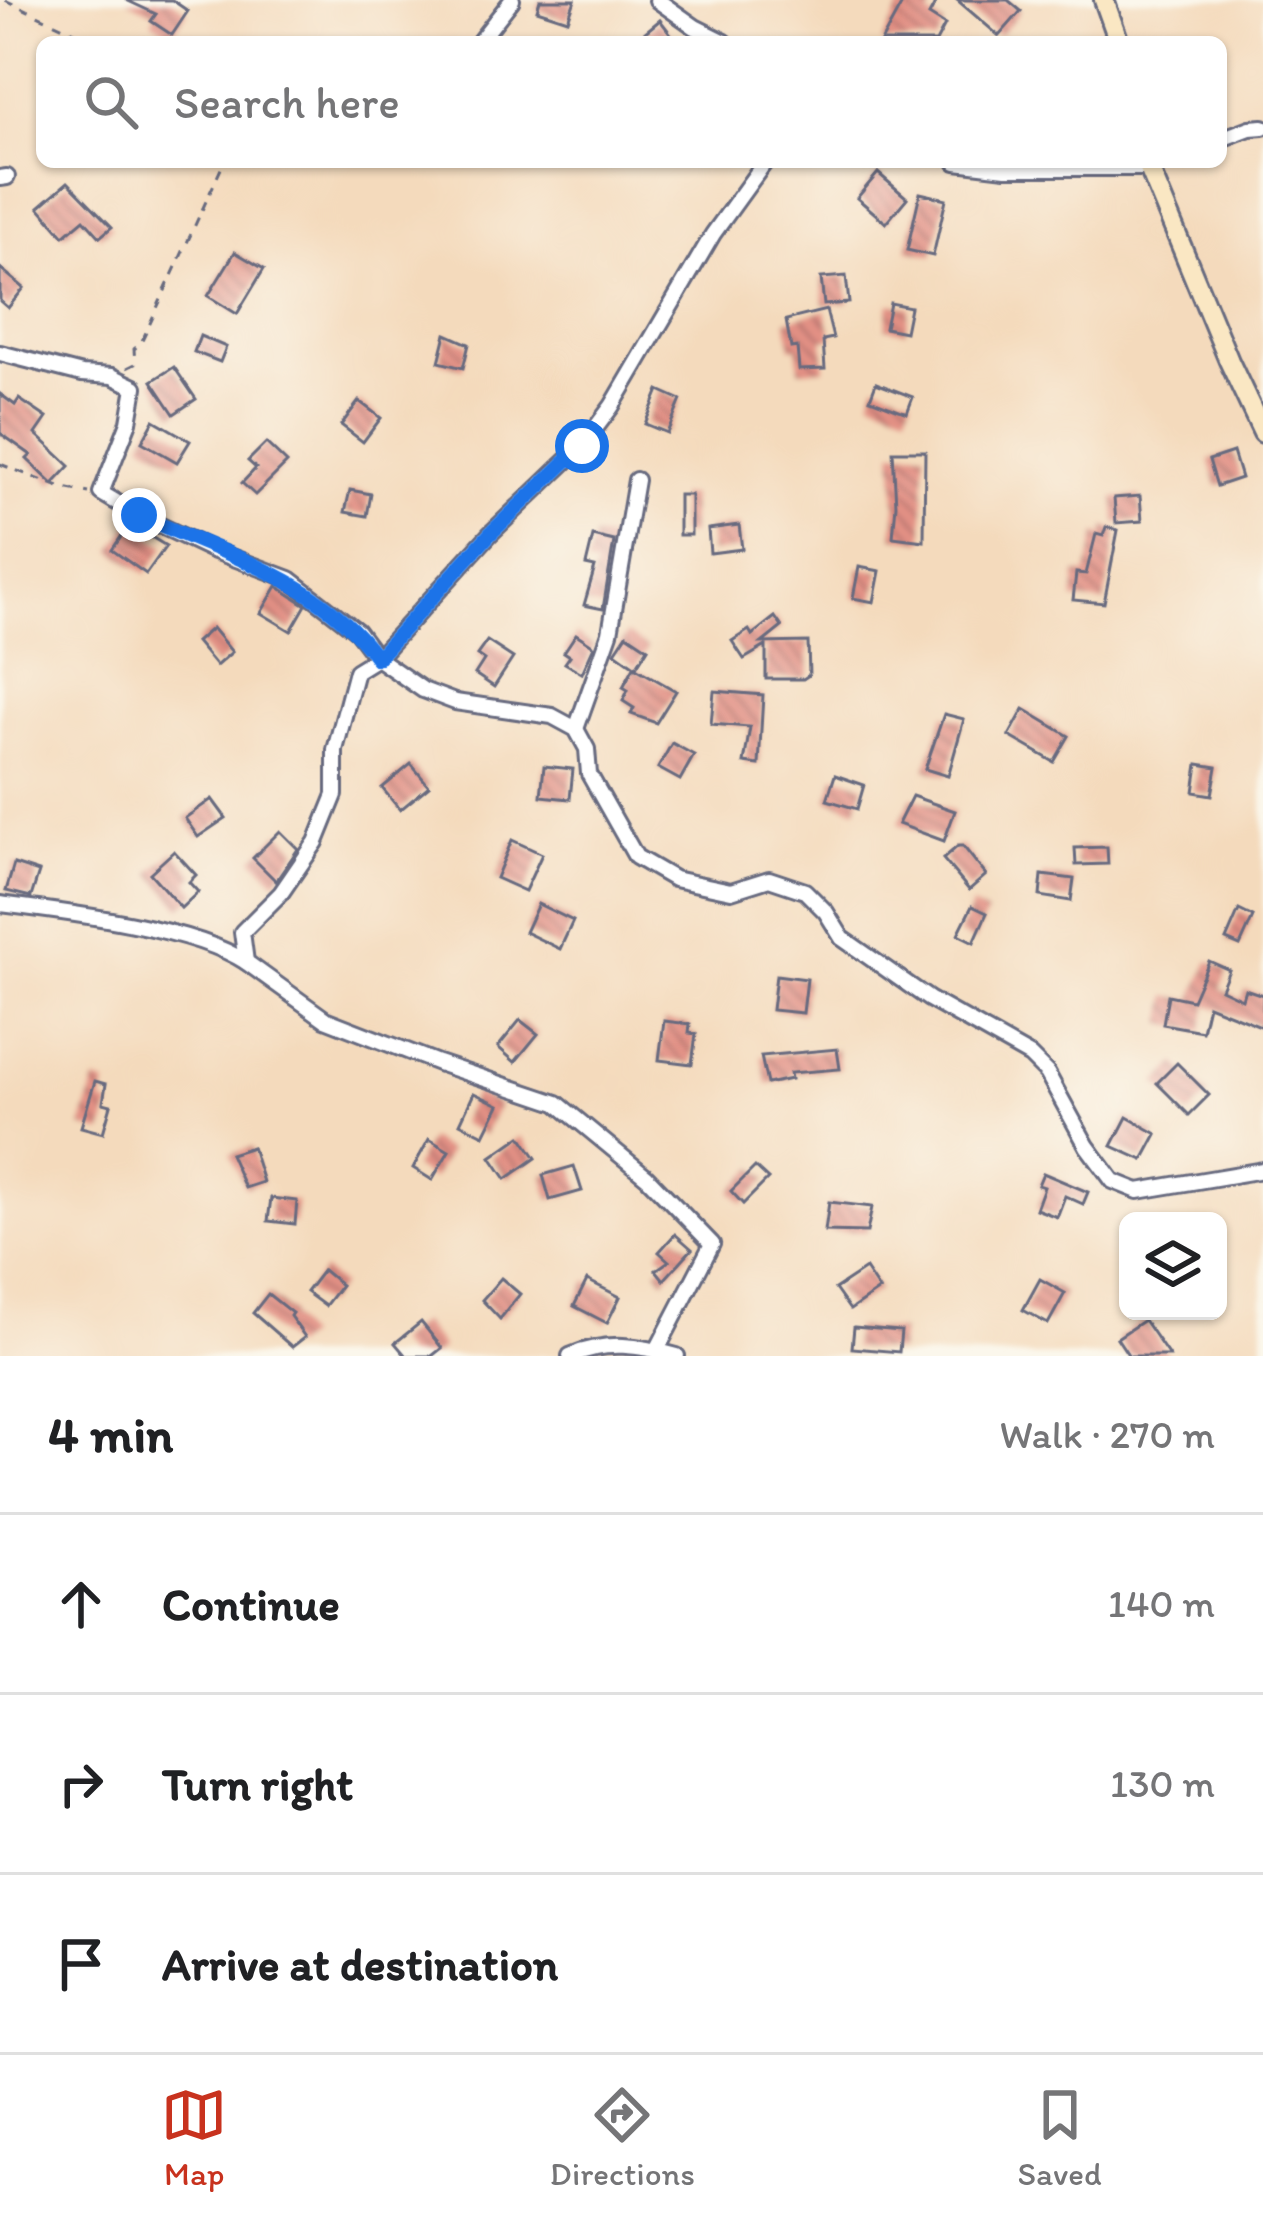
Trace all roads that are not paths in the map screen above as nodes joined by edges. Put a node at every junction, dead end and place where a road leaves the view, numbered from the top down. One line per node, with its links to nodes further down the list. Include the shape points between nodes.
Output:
1 (512, 0): 4 (street)
2 (657, 0): 5 (street)
3 (1104, 0): 6 (main road)
4 (484, 36)
5 (713, 36)
6 (1117, 36)
7 (1263, 127): 8 (street)
8 (1227, 138)
9 (761, 168): 14 (street, via 582,446)
10 (1156, 168): 12 (main road)
11 (0, 352): 14 (street, via 136,387 101,493 290,579 357,631)
12 (1263, 433)
13 (636, 480): 15 (street, via 610,633)
14 (377, 658): 15 (street, via 455,702 552,716); 17 (street, via 356,671 346,699 334,794 316,842 242,932)
15 (576, 729): 18 (street, via 589,774 636,857 674,879 731,891 769,879 805,891 842,938 1030,1056 1113,1181 1138,1191)
16 (0, 904): 17 (street, via 184,938)
17 (246, 962): 19 (street, via 325,1019 557,1103 647,1177 712,1244)
18 (1263, 1170)
19 (658, 1350): 20 (street, via 604,1346); 21 (street)
20 (570, 1356)
21 (676, 1356)

